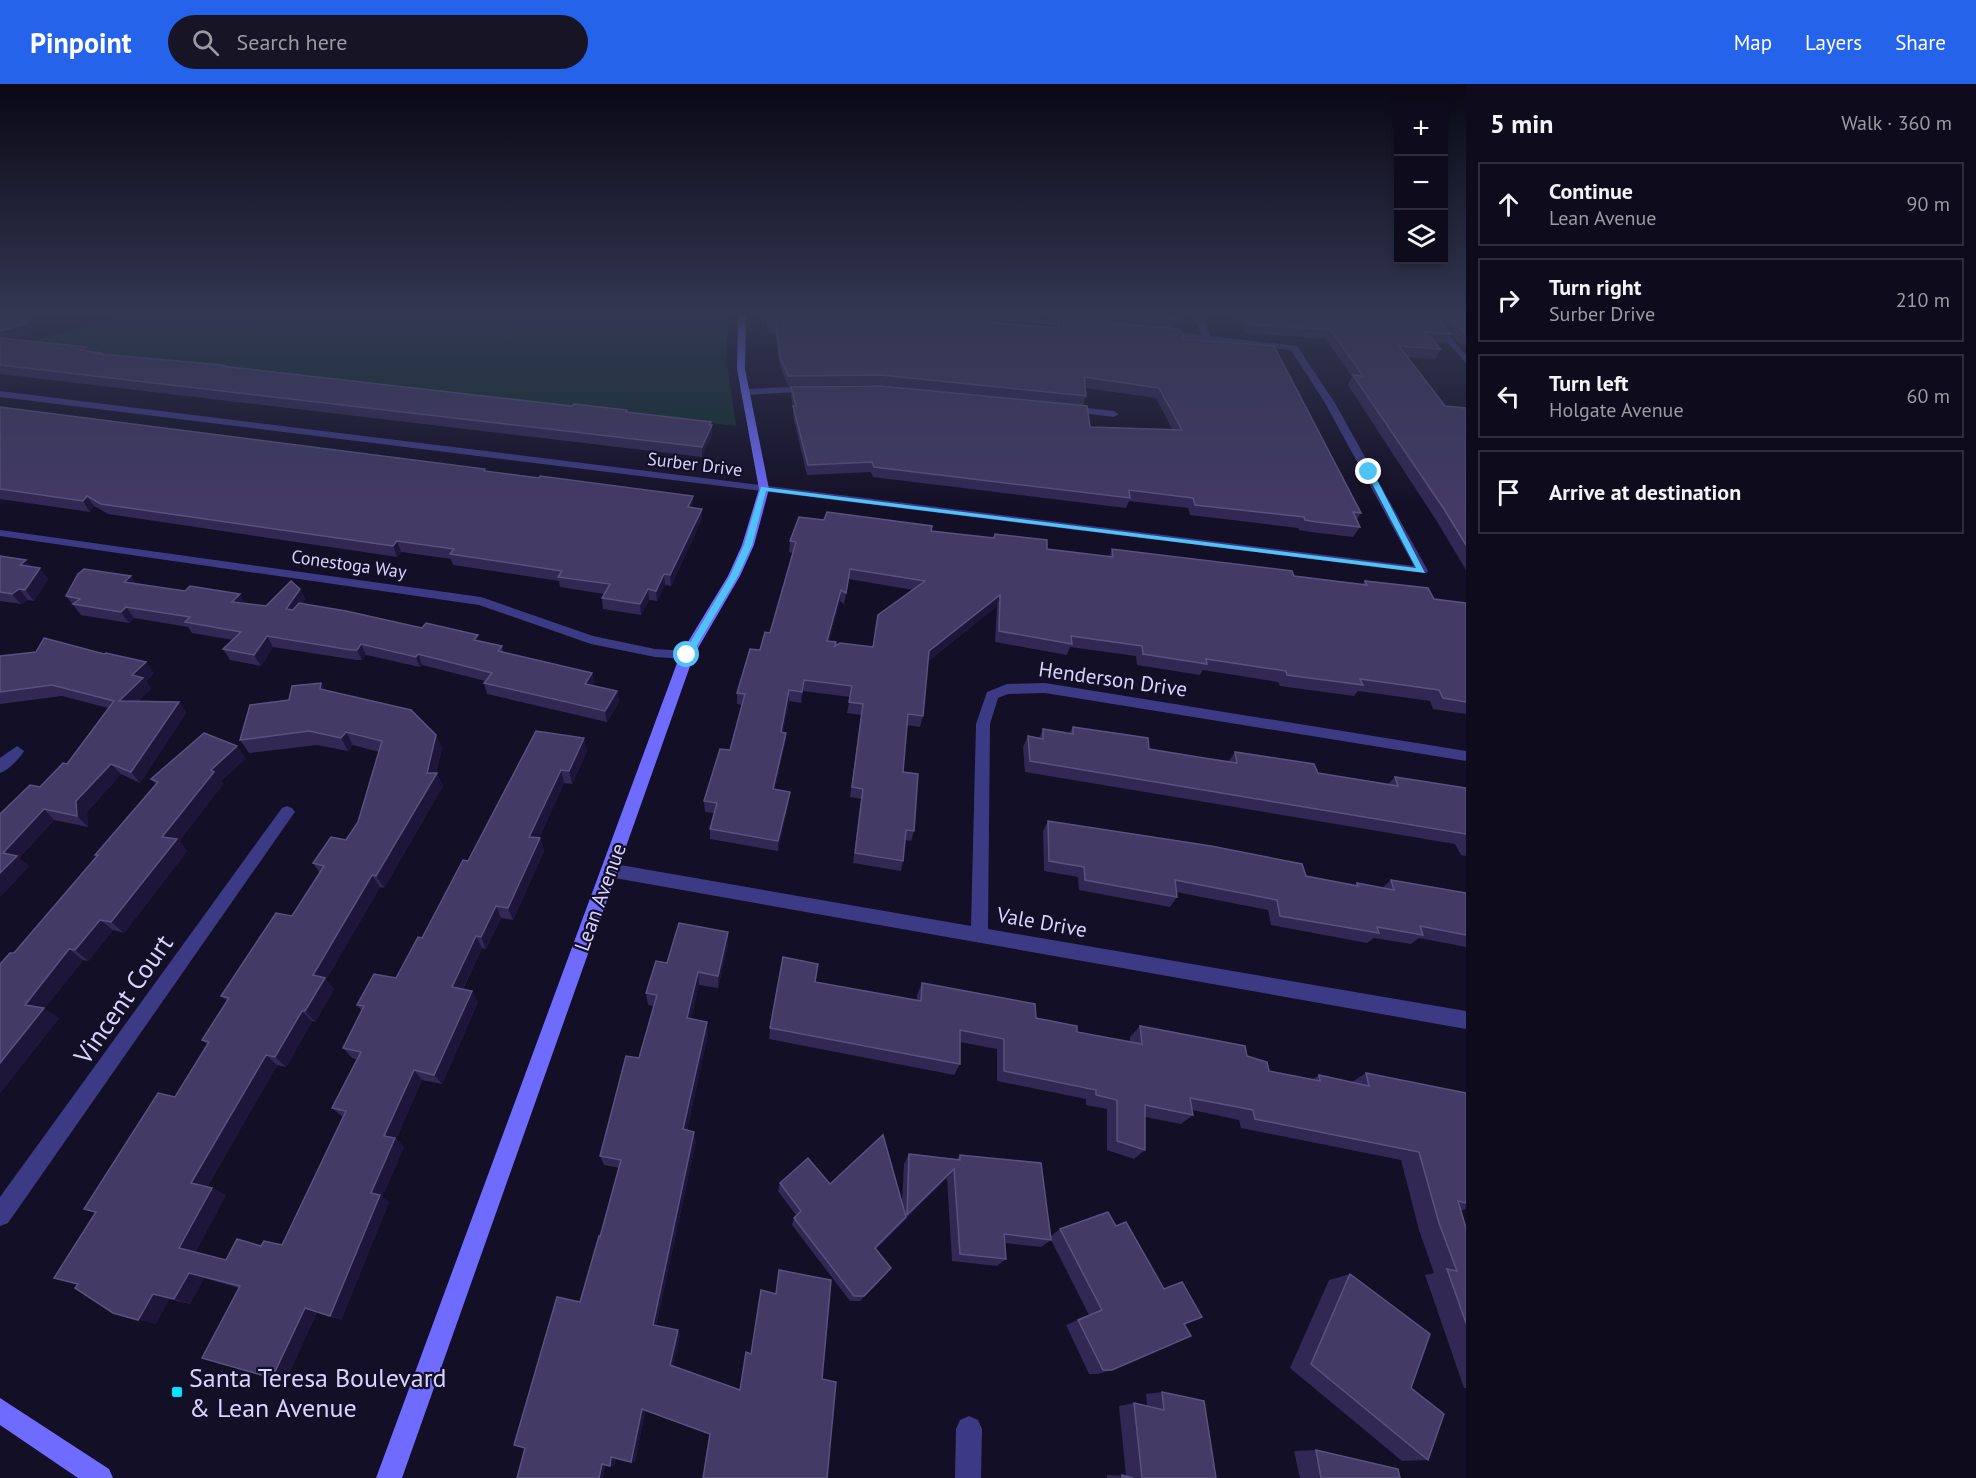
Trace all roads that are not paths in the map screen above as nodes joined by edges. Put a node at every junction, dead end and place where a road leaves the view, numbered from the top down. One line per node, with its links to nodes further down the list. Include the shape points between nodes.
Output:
1 (745, 379): 4 (street, Lean Avenue)
2 (1314, 379): 8 (street, Surber Drive, via 1422,571)
3 (827, 389): 4 (street)
4 (747, 392): 8 (street, Lean Avenue)
5 (0, 394): 8 (street, Surber Drive)
6 (1055, 408): 7 (street)
7 (1114, 414)
8 (764, 489): 10 (street, Lean Avenue, via 734,576)
9 (0, 533): 10 (street, Conestoga Way, via 481,601 591,640)
10 (687, 655): 15 (street, Lean Avenue)
11 (17, 751): 13 (street)
12 (1466, 756): 16 (street, Henderson Drive, via 1045,688 1007,689 992,695 983,724)
13 (0, 767)
14 (287, 812): 18 (street, Vincent Court)
15 (609, 870): 16 (street, Vale Drive); 22 (street, Lean Avenue)
16 (979, 934): 17 (street, Vale Drive)
17 (1466, 1020)
18 (0, 1215)
19 (0, 1410): 21 (street)
20 (969, 1429): 23 (street)
21 (100, 1478)
22 (389, 1478)
23 (969, 1478)

